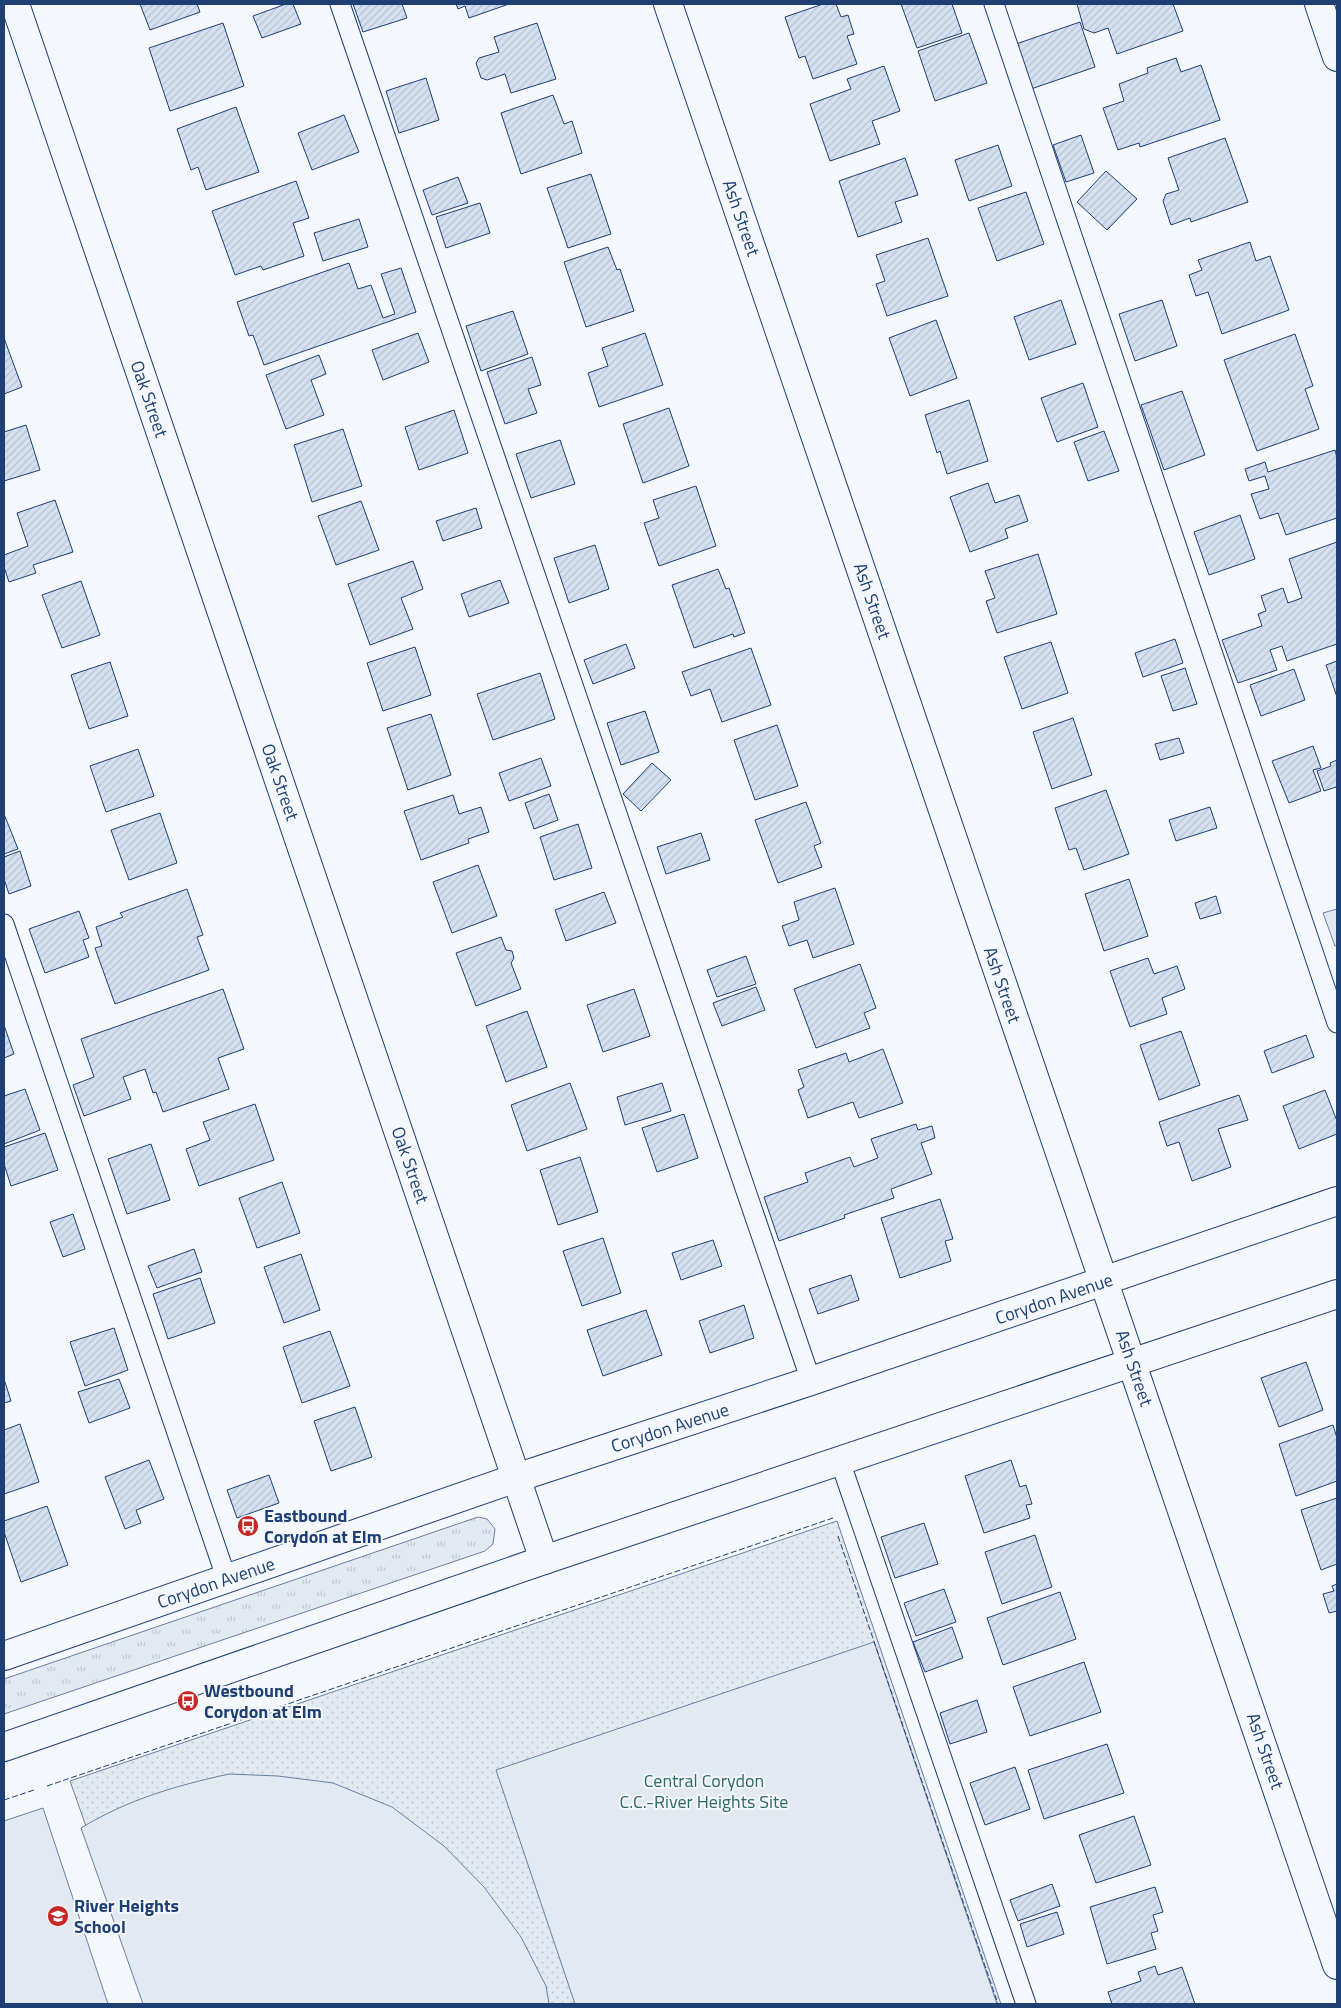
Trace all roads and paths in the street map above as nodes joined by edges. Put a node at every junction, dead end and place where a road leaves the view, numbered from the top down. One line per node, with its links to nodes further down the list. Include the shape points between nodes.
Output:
1 (15, 4): 15 (street, Oak Street)
2 (340, 4): 13 (lane)
3 (668, 4): 10 (street, Ash Street)
4 (994, 4): 8 (lane)
5 (1319, 4): 6 (street)
6 (1337, 57)
7 (4, 924): 17 (lane)
8 (1337, 1023)
9 (1337, 1202): 10 (street, Corydon Avenue)
10 (1104, 1282): 12 (street, Ash Street); 13 (street, Corydon Avenue)
11 (1337, 1294): 12 (street)
12 (1134, 1364): 14 (street); 20 (street, Ash Street)
13 (811, 1381): 15 (street, Corydon Avenue)
14 (840, 1461): 16 (street); 21 (lane)
15 (516, 1478): 16 (street, Oak Street); 17 (street, Corydon Avenue)
16 (544, 1560): 19 (street)
17 (227, 1580): 18 (street, Corydon Avenue)
18 (4, 1656)
19 (4, 1747)
20 (1337, 1965)
21 (1026, 2004)

